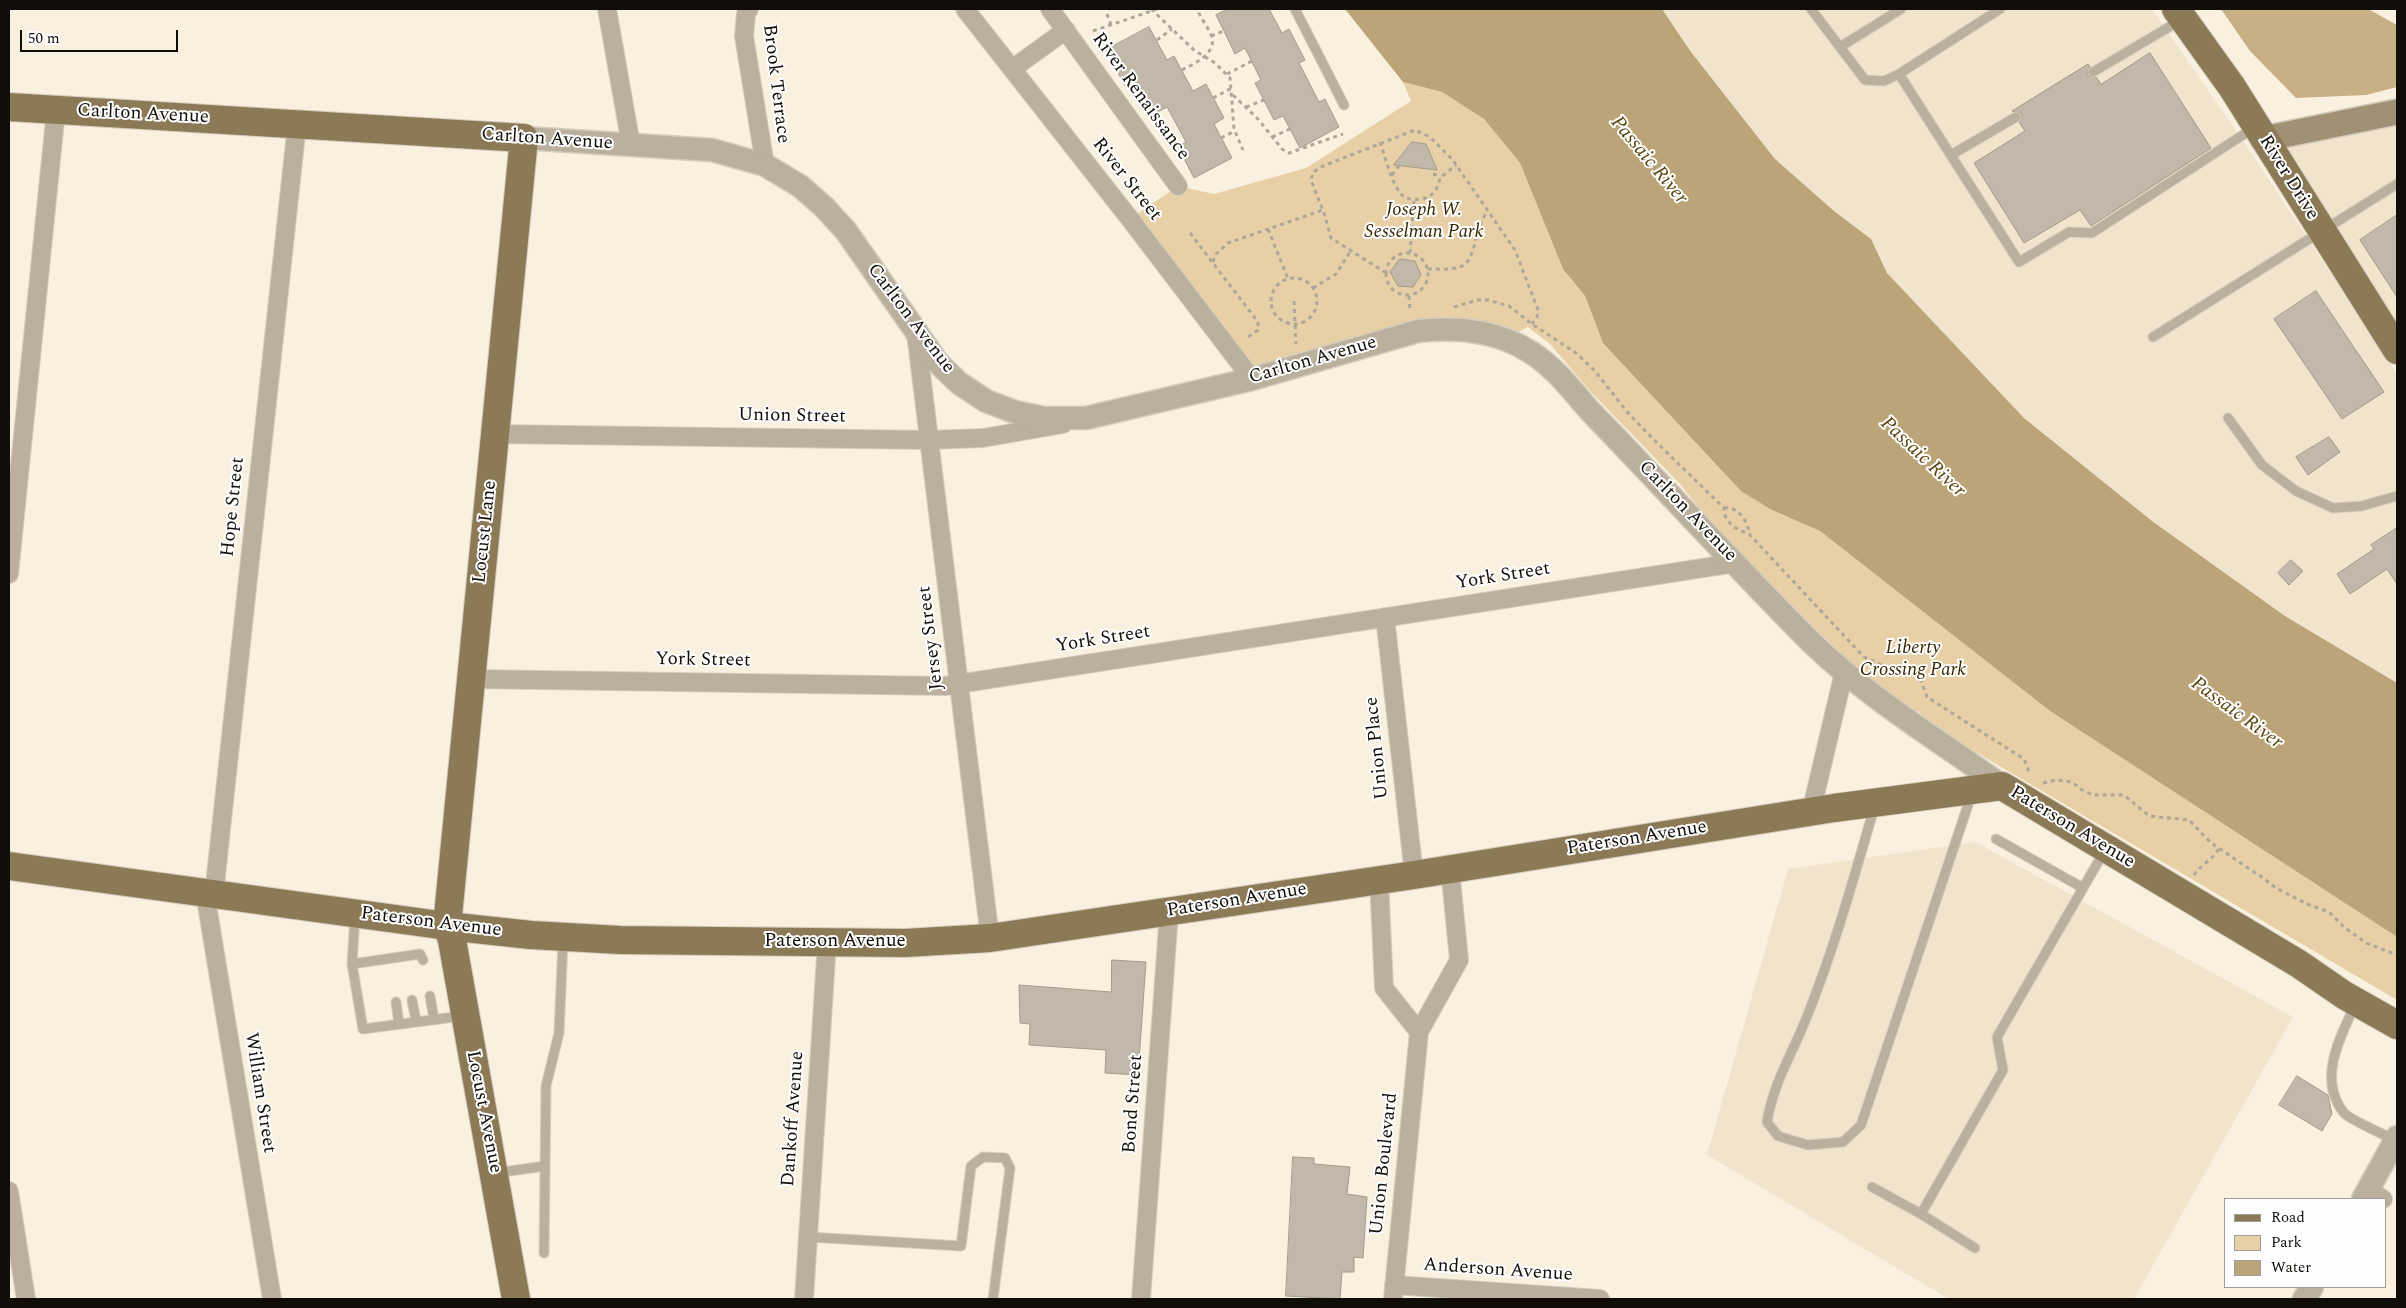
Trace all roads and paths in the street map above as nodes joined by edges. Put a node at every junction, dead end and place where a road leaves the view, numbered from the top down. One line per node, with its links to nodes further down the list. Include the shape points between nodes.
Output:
1 (607, 9): 48 (street)
2 (749, 9): 51 (street, Brook Terrace, via 744,36)
3 (965, 9): 24 (street, River Street)
4 (1050, 9): 16 (street, River Renaissance)
5 (1157, 9): 11 (path)
6 (1199, 9): 19 (path)
7 (1295, 9): 33 (lane)
8 (1811, 9): 21 (lane)
9 (1902, 9): 21 (lane)
10 (2000, 9): 28 (lane)
11 (1152, 10): 14 (path); 15 (path)
12 (1107, 14): 14 (path)
13 (2180, 14): 26 (lane); 42 (main road, River Drive)
14 (1111, 25): 17 (path)
15 (1172, 29): 20 (path); 22 (path)
16 (1066, 30): 24 (street); 58 (street, River Renaissance)
17 (1094, 31)
18 (1224, 31): 19 (path)
19 (1211, 36): 22 (path, via 1212,45)
20 (1157, 40)
21 (1840, 47): 28 (lane, via 1865,80 1884,81)
22 (1205, 56): 25 (path); 27 (path)
23 (1252, 61): 27 (path)
24 (1012, 69): 83 (street, River Street)
25 (1182, 70)
26 (2093, 72)
27 (1227, 74): 29 (path)
28 (1899, 74): 50 (lane)
29 (1232, 88): 30 (path); 31 (path)
30 (1233, 94): 35 (path); 41 (path)
31 (1213, 98)
32 (1264, 100): 35 (path)
33 (1344, 105)
34 (9, 107): 36 (main road, Carlton Avenue)
35 (1246, 107): 44 (path)
36 (56, 110): 39 (main road, Carlton Avenue); 92 (street)
37 (2397, 112): 42 (main road)
38 (2016, 117): 50 (lane)
39 (297, 124): 45 (main road, Carlton Avenue); 112 (street, Hope Street)
40 (1290, 129): 44 (path)
41 (1235, 130): 46 (path); 49 (path)
42 (2260, 133): 50 (lane, via 2092,233 2070,232 2019,262); 63 (main road, River Drive)
43 (1344, 134): 44 (path, via 1290,154)
44 (1272, 137)
45 (524, 138): 48 (street, Carlton Avenue); 86 (main road, Locust Lane)
46 (1221, 138)
47 (1380, 142): 52 (path, via 1415,130 1430,137); 55 (path); 60 (path, via 1313,172 1311,180)
48 (631, 145): 51 (street, Carlton Avenue, via 712,150)
49 (1243, 150)
50 (1951, 155)
51 (765, 165): 78 (street, Carlton Avenue, via 800,186 846,231)
52 (1456, 165): 56 (path); 61 (path)
53 (1399, 166): 55 (path)
54 (1433, 174): 56 (path)
55 (1392, 175): 59 (path, via 1399,194)
56 (1441, 176): 59 (path, via 1432,195)
57 (2397, 184): 63 (lane)
58 (1178, 186)
59 (1414, 200): 66 (path)
60 (1323, 210): 62 (path); 65 (path, via 1331,238)
61 (1488, 212): 68 (path, via 1481,220 1466,264); 77 (path, via 1515,250 1524,270 1538,310)
62 (1268, 228): 67 (path, via 1228,242 1216,254); 70 (path)
63 (2321, 230): 79 (lane); 82 (main road, River Drive)
64 (1190, 232): 67 (path)
65 (1350, 252): 69 (path); 71 (path, via 1336,274)
66 (1410, 253): 68 (path, via 1420,257); 69 (path, via 1394,257)
67 (1213, 263): 80 (path, via 1258,322 1258,330 1245,339)
68 (1428, 269): 72 (path, via 1424,287)
69 (1386, 273): 72 (path, via 1391,289)
70 (1288, 279): 71 (path, via 1304,280); 76 (path, via 1277,285 1271,308 1281,321)
71 (1313, 288): 76 (path, via 1317,297 1315,312 1304,322)
72 (1409, 296): 75 (path)
73 (1294, 301): 76 (path)
74 (1452, 307): 77 (path, via 1488,300 1509,306)
75 (1410, 319)
76 (1296, 324): 81 (path)
77 (1532, 324): 89 (path, via 1576,353 1594,370 1629,414)
78 (916, 333): 84 (street, Carlton Avenue, via 938,364 986,401 1044,418); 87 (street, Jersey Street)
79 (2153, 337)
80 (1251, 346)
81 (1296, 350)
82 (2397, 350)
83 (1252, 379): 84 (street, Carlton Avenue); 91 (street, Carlton Avenue, via 1418,331 1446,328 1477,331 1505,339 1553,369)
84 (1086, 418): 87 (street, Union Street, via 1038,430 983,438)
85 (2228, 418): 88 (lane, via 2262,465 2296,491 2333,508 2362,506)
86 (495, 434): 87 (street, Union Street); 95 (main road, Locust Lane)
87 (929, 440): 96 (street, Jersey Street)
88 (2397, 496)
89 (1724, 508): 90 (path, via 1726,518 1734,527); 90 (path, via 1734,510 1746,521)
90 (1749, 534): 97 (path, via 1864,657 1889,668 1913,670 1920,678 1927,697 2024,759)
91 (1735, 563): 93 (street, York Street); 94 (street, Carlton Avenue)
92 (9, 574)
93 (1385, 617): 96 (street, York Street); 108 (street, Union Place)
94 (1844, 672): 98 (street, Carlton Avenue); 102 (street)
95 (472, 679): 96 (street, York Street); 115 (main road, Locust Lane)
96 (959, 684): 117 (street, Jersey Street)
97 (2031, 780)
98 (2002, 786): 100 (main road, Paterson Avenue); 104 (main road, Paterson Avenue)
99 (2037, 786): 105 (path, via 2056,780 2072,782 2093,795 2124,795 2149,816 2189,820)
100 (1973, 790): 101 (main road, Paterson Avenue); 101 (lane, via 1861,1125 1843,1142 1808,1145 1778,1136 1767,1122 1771,1097 1806,1019)
101 (1876, 802): 102 (main road, Paterson Avenue)
102 (1811, 812): 107 (main road, Paterson Avenue)
103 (1996, 839): 111 (lane)
104 (2106, 848): 111 (lane); 125 (main road, Paterson Avenue)
105 (2219, 848): 109 (path); 119 (path, via 2276,888 2329,912 2366,943)
106 (9, 866): 112 (main road, Paterson Avenue)
107 (1450, 869): 108 (main road, Paterson Avenue); 131 (street, Union Boulevard, via 1459,960)
108 (1414, 875): 110 (main road, Paterson Avenue)
109 (2192, 878)
110 (1379, 880): 113 (main road, Paterson Avenue); 131 (street, via 1384,988)
111 (2083, 888): 138 (lane, via 1997,1038 2003,1070)
112 (210, 894): 114 (main road, Paterson Avenue); 145 (street, William Street)
113 (1169, 912): 117 (main road, Paterson Avenue); 149 (street, Bond Street)
114 (355, 913): 115 (main road, Paterson Avenue); 121 (lane)
115 (447, 926): 116 (main road, Paterson Avenue); 126 (main road, Locust Avenue)
116 (563, 935): 118 (main road, Paterson Avenue, via 620,940); 133 (lane, via 559,1033 546,1086)
117 (990, 938): 118 (main road, Paterson Avenue, via 905,943)
118 (827, 942): 139 (street, Dankoff Avenue)
119 (2397, 955)
120 (424, 960): 121 (lane, via 420,954 388,963)
121 (352, 964): 129 (lane, via 363,1029)
122 (430, 996): 127 (lane)
123 (412, 1000): 128 (lane)
124 (396, 1002): 129 (lane)
125 (2356, 1002): 130 (main road, Paterson Avenue); 132 (lane, via 2333,1056 2332,1088 2345,1114)
126 (464, 1016): 127 (lane); 134 (main road, Locust Avenue)
127 (434, 1019): 128 (lane)
128 (416, 1021): 129 (lane)
129 (399, 1024)
130 (2397, 1025)
131 (1419, 1032): 143 (street, Union Boulevard)
132 (2397, 1140): 137 (street)
133 (545, 1166): 134 (lane); 141 (lane)
134 (494, 1173): 146 (main road, Locust Avenue)
135 (1872, 1187): 138 (lane)
136 (9, 1191): 144 (street)
137 (2375, 1197)
138 (1921, 1214): 140 (lane)
139 (808, 1237): 147 (street, Dankoff Avenue); 148 (lane, via 961,1246 971,1166 983,1157 1005,1158 1010,1168)
140 (1975, 1248)
141 (544, 1253)
142 (2311, 1288): 151 (street)
143 (1393, 1292): 150 (street, Anderson Avenue)
144 (26, 1299)
145 (272, 1299)
146 (516, 1299)
147 (804, 1299)
148 (993, 1299)
149 (1141, 1299)
150 (1600, 1299)
151 (2304, 1299)

